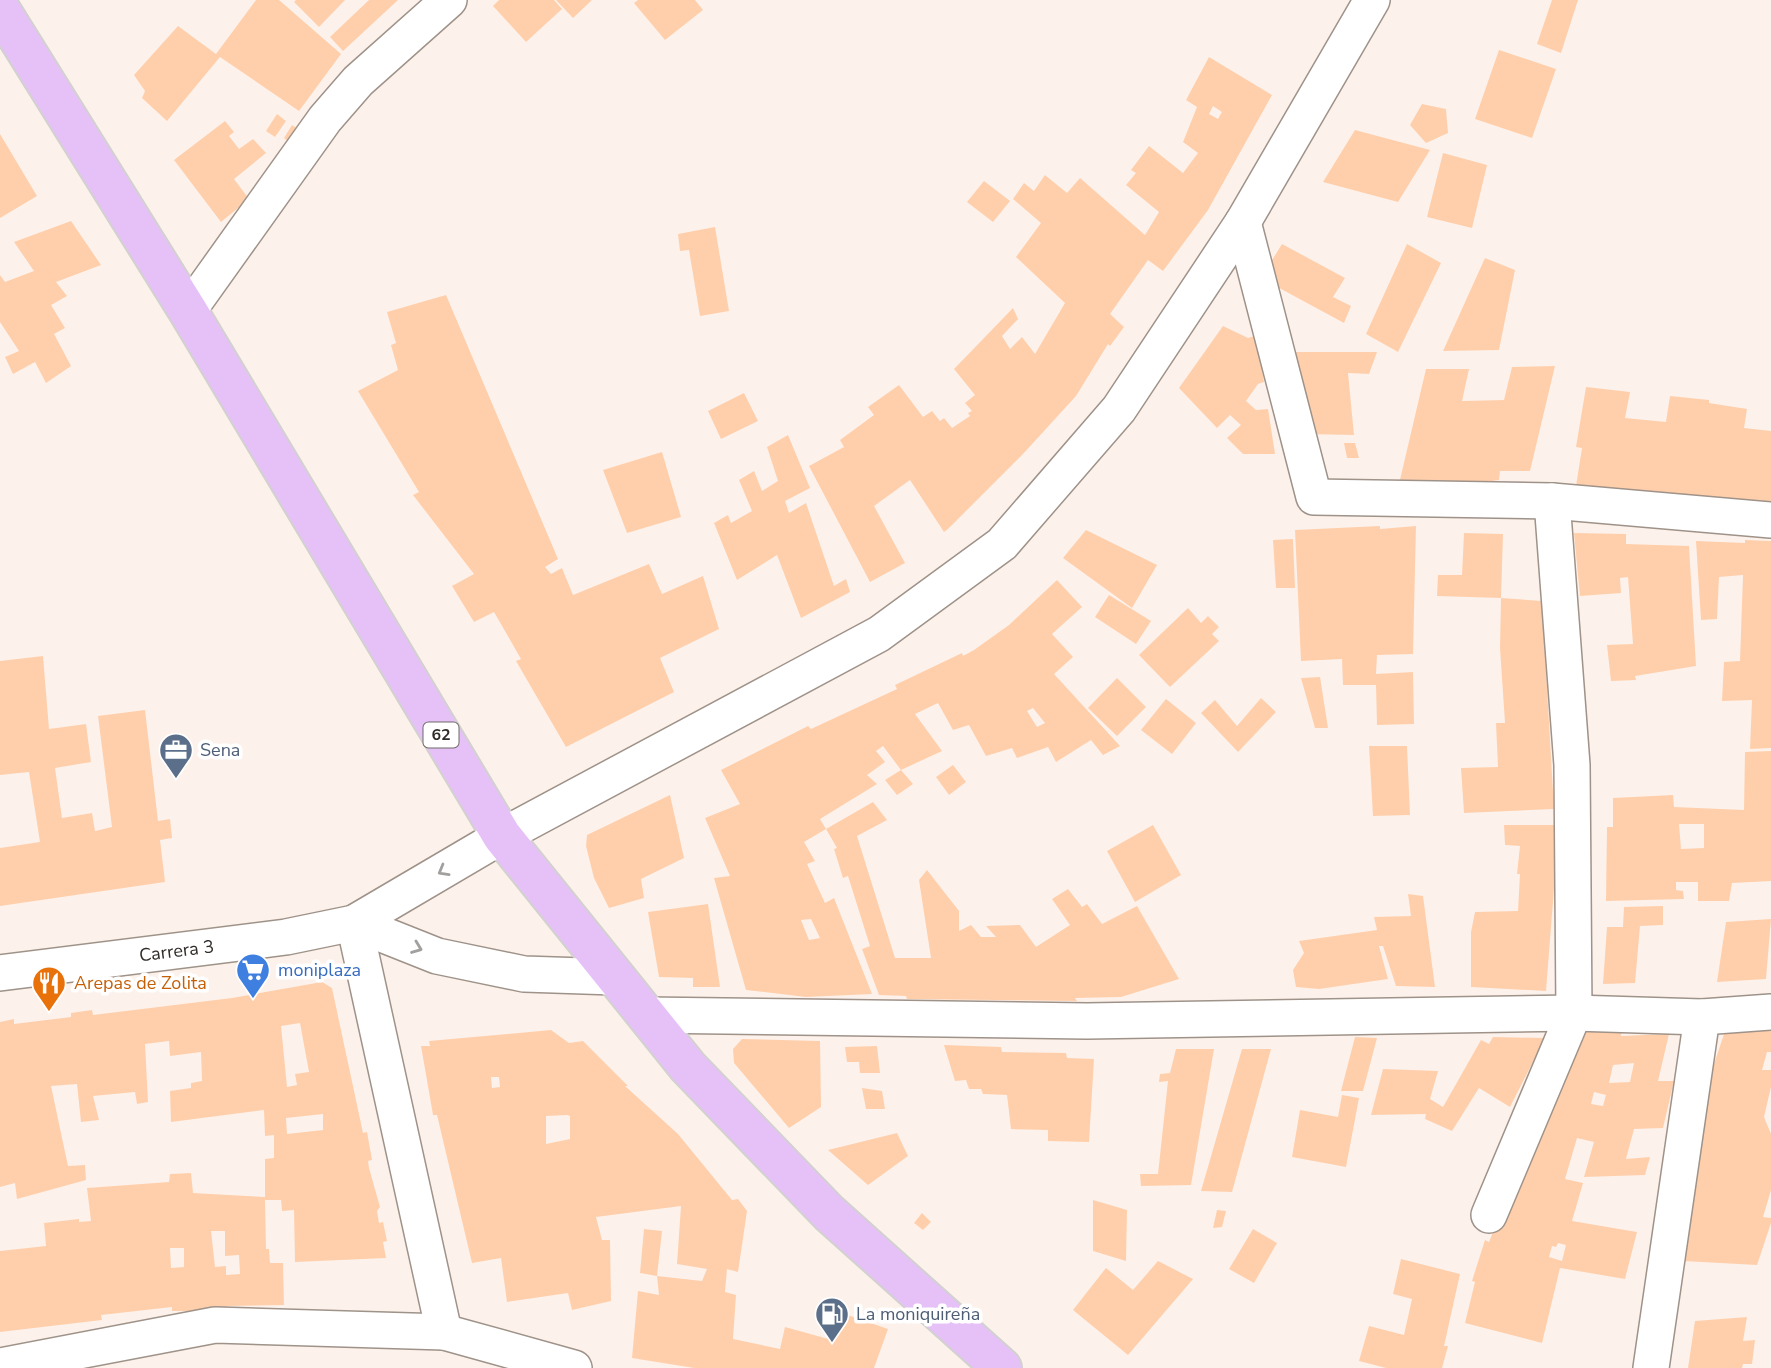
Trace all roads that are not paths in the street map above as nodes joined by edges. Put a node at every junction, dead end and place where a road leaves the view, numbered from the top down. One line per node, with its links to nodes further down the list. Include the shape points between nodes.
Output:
1 (449, 0): 5 (street, via 397,44 333,110)
2 (1372, 0): 4 (street)
3 (0, 9): 5 (main road, 62)
4 (1242, 222): 6 (street, via 1314,497); 8 (street, via 1119,409 1002,544 879,634)
5 (188, 312): 8 (main road, 62)
6 (1552, 501): 7 (street); 13 (street, via 1572,765)
7 (1771, 520)
8 (502, 836): 9 (street, one-way to 9); 11 (main road, 62)
9 (354, 923): 10 (street, Carrera 3, via 286,937); 11 (street, one-way to 11, via 437,956 524,974); 17 (street)
10 (0, 973)
11 (614, 977): 14 (main road, 62)
12 (1771, 1012): 15 (street)
13 (1574, 1013): 14 (street, via 1087,1021); 15 (street); 16 (street)
14 (645, 1015): 20 (main road, 62, via 688,1067 829,1213)
15 (1702, 1017): 21 (street)
16 (1489, 1216)
17 (444, 1332): 18 (street, via 215,1325); 19 (street)
18 (0, 1366)
19 (574, 1368)
20 (1002, 1368)
21 (1651, 1368)

